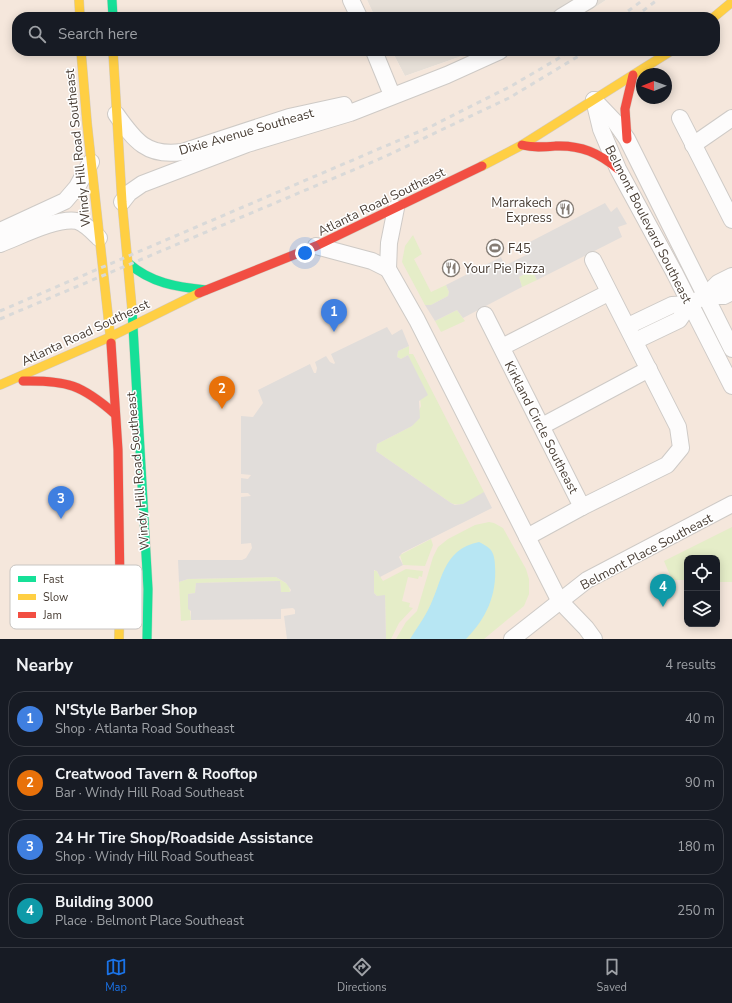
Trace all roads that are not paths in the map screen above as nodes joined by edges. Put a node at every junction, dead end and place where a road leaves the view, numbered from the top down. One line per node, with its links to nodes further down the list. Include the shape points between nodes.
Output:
1 (79, 0): 6 (main road)
2 (112, 0): 7 (main road)
3 (351, 0): 8 (street)
4 (589, 0): 9 (street)
5 (732, 2): 10 (main road)
6 (80, 12)
7 (113, 12)
8 (357, 12)
9 (569, 12)
10 (720, 12)
11 (81, 56): 25 (main road, Windy Hill Road Southeast)
12 (114, 56): 19 (main road, Windy Hill Road Southeast)
13 (376, 56): 17 (street)
14 (489, 56): 17 (street, Dixie Avenue Southeast)
15 (663, 56): 16 (main road, Atlanta Road Southeast)
16 (633, 75): 18 (main road, Atlanta Road Southeast); 22 (main road, via 625,109)
17 (392, 96): 19 (street, Dixie Avenue Southeast, via 289,117 173,153 146,148 129,132); 27 (street, Dixie Avenue Southeast, via 350,113 228,151 142,184 129,193)
18 (594, 100): 22 (street, Belmont Boulevard Southeast); 23 (main road, Atlanta Road Southeast); 26 (street, Belmont Boulevard Southeast, via 601,129)
19 (116, 113): 27 (main road, Windy Hill Road Southeast)
20 (680, 118): 24 (street)
21 (732, 118): 24 (street)
22 (627, 139): 41 (street, Belmont Boulevard Southeast)
23 (522, 144): 26 (main road, via 535,149 579,146 600,155); 28 (main road, Atlanta Road Southeast)
24 (693, 145): 29 (street)
25 (91, 162): 30 (street, via 78,187 66,201); 31 (main road, Windy Hill Road Southeast)
26 (618, 169): 42 (street, Belmont Boulevard Southeast)
27 (122, 202): 35 (main road, Windy Hill Road Southeast)
28 (396, 208): 33 (main road, Atlanta Road Southeast); 36 (street, via 389,243)
29 (732, 220)
30 (0, 230)
31 (99, 238): 32 (street, via 87,226 71,221 54,224); 46 (main road, Windy Hill Road Southeast)
32 (0, 244)
33 (316, 246): 36 (street, via 372,261); 38 (main road, Atlanta Road Southeast)
34 (593, 260): 40 (street, Kirkland Circle Southeast)
35 (128, 263): 38 (main road, via 141,275 161,284); 44 (main road, Windy Hill Road Southeast)
36 (388, 269): 60 (street, via 417,320)
37 (732, 276): 41 (street, via 718,283)
38 (206, 290): 44 (main road, Atlanta Road Southeast)
39 (732, 292): 41 (street, via 724,296)
40 (608, 293): 45 (street, Kirkland Circle Southeast); 48 (street, Kirkland Circle Southeast)
41 (705, 296): 42 (street); 49 (street, Belmont Boulevard Southeast)
42 (690, 304): 45 (street, via 672,305); 47 (street, via 679,320); 53 (street, Belmont Boulevard Southeast)
43 (485, 315): 48 (street, Kirkland Circle Southeast)
44 (133, 325): 46 (main road, Atlanta Road Southeast); 57 (main road, Windy Hill Road Southeast, via 142,373); 66 (main road, Windy Hill Road Southeast, via 148,589)
45 (628, 326): 47 (street, Kirkland Circle Southeast)
46 (110, 338): 51 (main road, Atlanta Road Southeast); 54 (main road, Windy Hill Road Southeast, via 121,376); 55 (main road, Windy Hill Road Southeast)
47 (635, 341): 50 (street, Kirkland Circle Southeast)
48 (502, 347): 56 (street, Kirkland Circle Southeast)
49 (732, 349)
50 (649, 369): 56 (street); 58 (street, Kirkland Circle Southeast, via 678,427 681,448 667,465)
51 (10, 382): 52 (main road, Atlanta Road Southeast); 55 (main road, via 53,380 74,384 88,391)
52 (0, 385)
53 (732, 386)
54 (125, 407)
55 (115, 414): 61 (main road, Windy Hill Road Southeast, via 121,509)
56 (542, 426): 58 (street, Kirkland Circle Southeast)
57 (151, 473)
58 (582, 507): 60 (street)
59 (730, 507): 62 (street, Belmont Place Southeast, via 595,575)
60 (527, 537): 62 (street)
61 (120, 565)
62 (559, 600): 64 (street); 67 (street, Belmont Place Southeast)
63 (119, 629): 65 (main road, Windy Hill Road Southeast)
64 (587, 635)
65 (119, 639)
66 (147, 639)
67 (512, 639)

